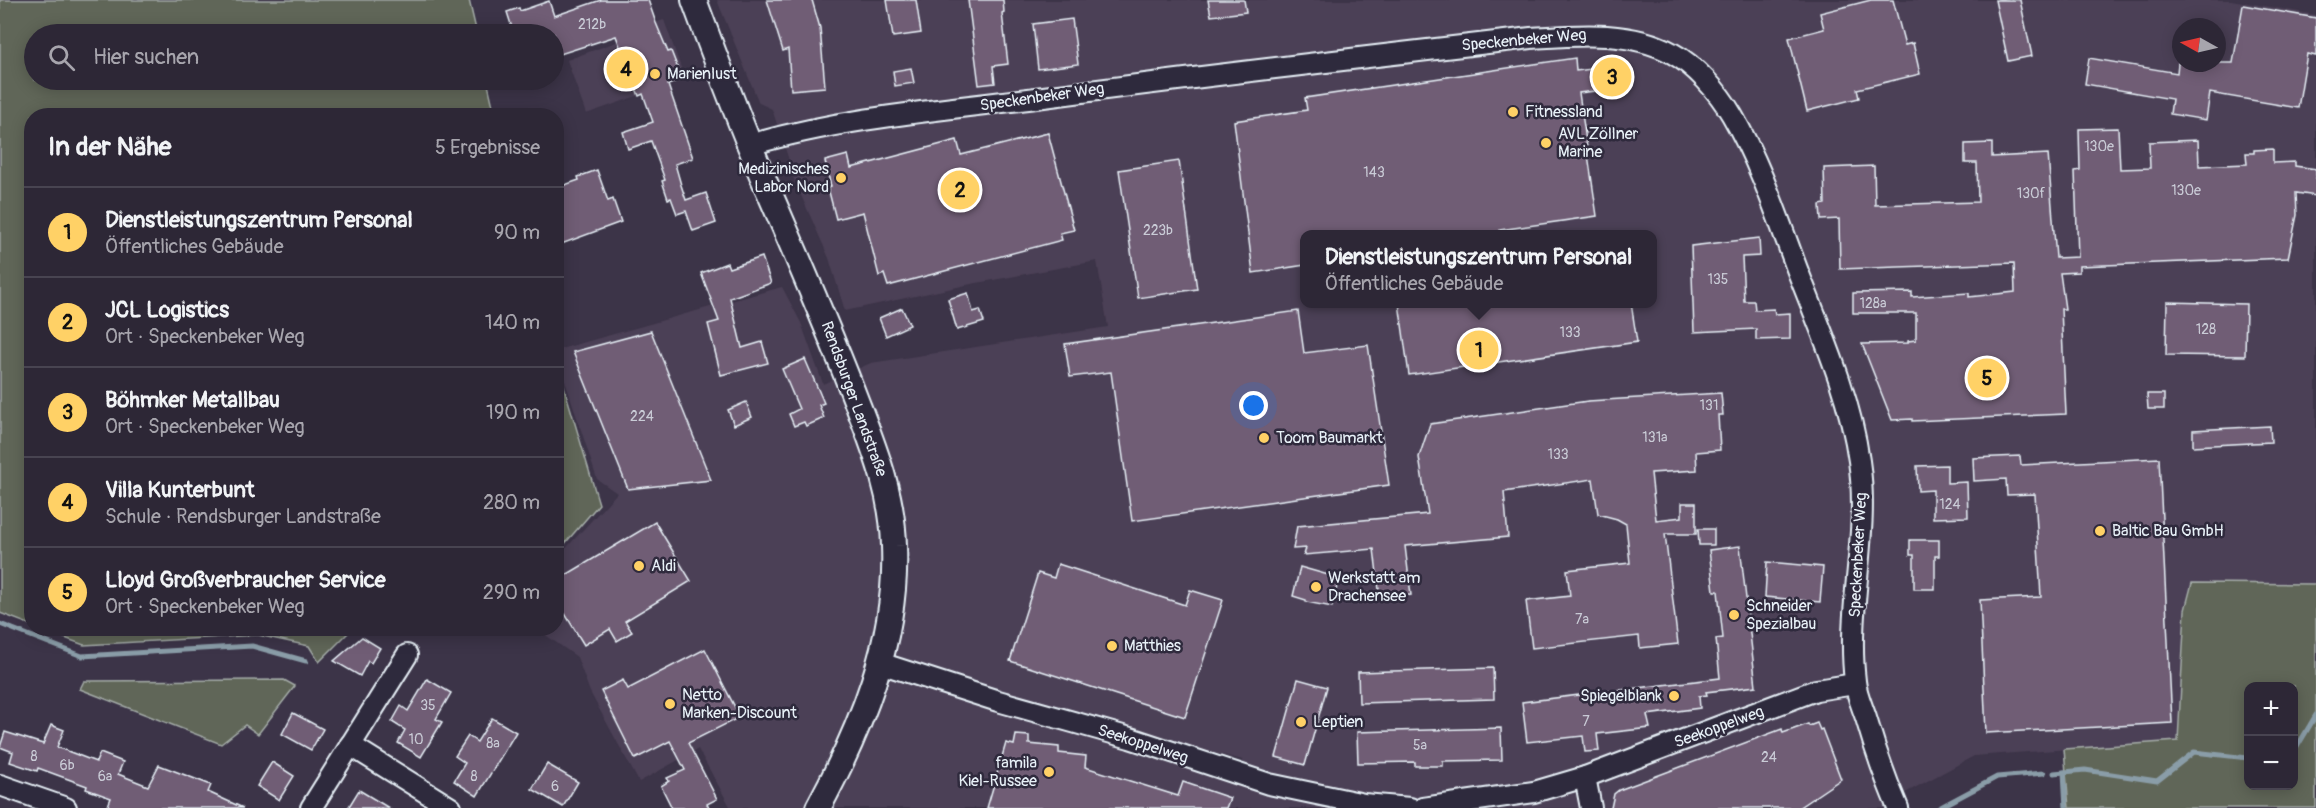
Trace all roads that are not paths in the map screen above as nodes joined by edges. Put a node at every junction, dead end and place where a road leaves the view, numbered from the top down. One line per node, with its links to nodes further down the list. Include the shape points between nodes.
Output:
1 (694, 0): 2 (street, Rendsburger Landstraße)
2 (750, 145): 4 (street, Rendsburger Landstraße, via 842,360 887,489 894,570); 5 (street, Speckenbeker Weg, via 883,118 1531,38 1590,34 1632,40 1672,53 1705,79 1742,133 1850,416 1862,492 1854,619)
3 (407, 655): 6 (street)
4 (880, 663): 12 (street, Rendsburger Landstraße, via 869,698); 13 (street, Seekoppelweg, via 1269,784 1364,804)
5 (1855, 684): 7 (street, Seekoppelweg, via 1816,690); 16 (street, Speckenbeker Weg, via 1881,769)
6 (350, 745): 10 (street); 11 (street)
7 (1585, 777): 14 (street, Seekoppelweg, via 1524,794); 15 (street)
8 (0, 785): 9 (street)
9 (66, 808)
10 (311, 808)
11 (451, 808)
12 (818, 808)
13 (1410, 808)
14 (1423, 808)
15 (1591, 808)
16 (1898, 808)

